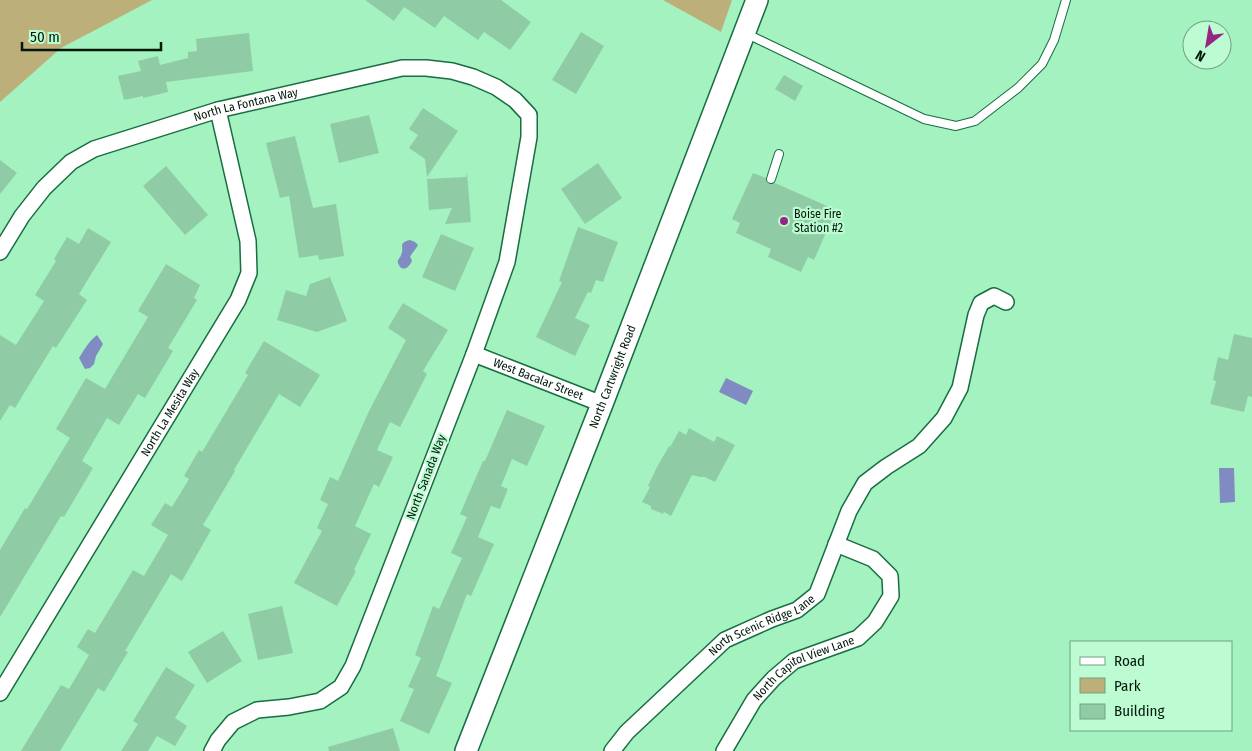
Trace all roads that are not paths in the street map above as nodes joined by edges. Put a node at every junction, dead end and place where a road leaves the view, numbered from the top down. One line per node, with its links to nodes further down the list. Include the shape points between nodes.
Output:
1 (757, 0): 3 (street, North Cartwright Road)
2 (1066, 0): 3 (lane, via 1054,40 1042,64 1018,88 975,121 956,126 924,119)
3 (745, 33): 11 (street, North Cartwright Road)
4 (218, 110): 5 (street, North La Fontana Way, via 402,68 426,68 473,77 515,100); 8 (street, North La Fontana Way, via 94,149 71,162 44,188); 13 (street, North La Mesita Way, via 248,241 249,273 238,300)
5 (528, 115): 10 (street, North Sanada Way, via 529,137 507,262)
6 (779, 154): 7 (lane)
7 (771, 179)
8 (0, 252)
9 (1006, 302): 12 (street, North Scenic Ridge Lane, via 994,296 981,303 960,388 944,418 919,446 865,483)
10 (474, 354): 11 (street, West Bacalar Street); 15 (street, North Sanada Way, via 354,666 341,687 320,701 256,710 233,722)
11 (602, 404): 16 (street, North Cartwright Road)
12 (836, 544): 14 (street, North Capitol View Lane, via 873,558 890,576 891,596 875,622 858,638 794,661 774,678 754,700); 17 (street, North Scenic Ridge Lane, via 817,594 797,610 725,640 627,732)
13 (0, 692)
14 (731, 748)
15 (212, 751)
16 (466, 751)
17 (612, 751)

